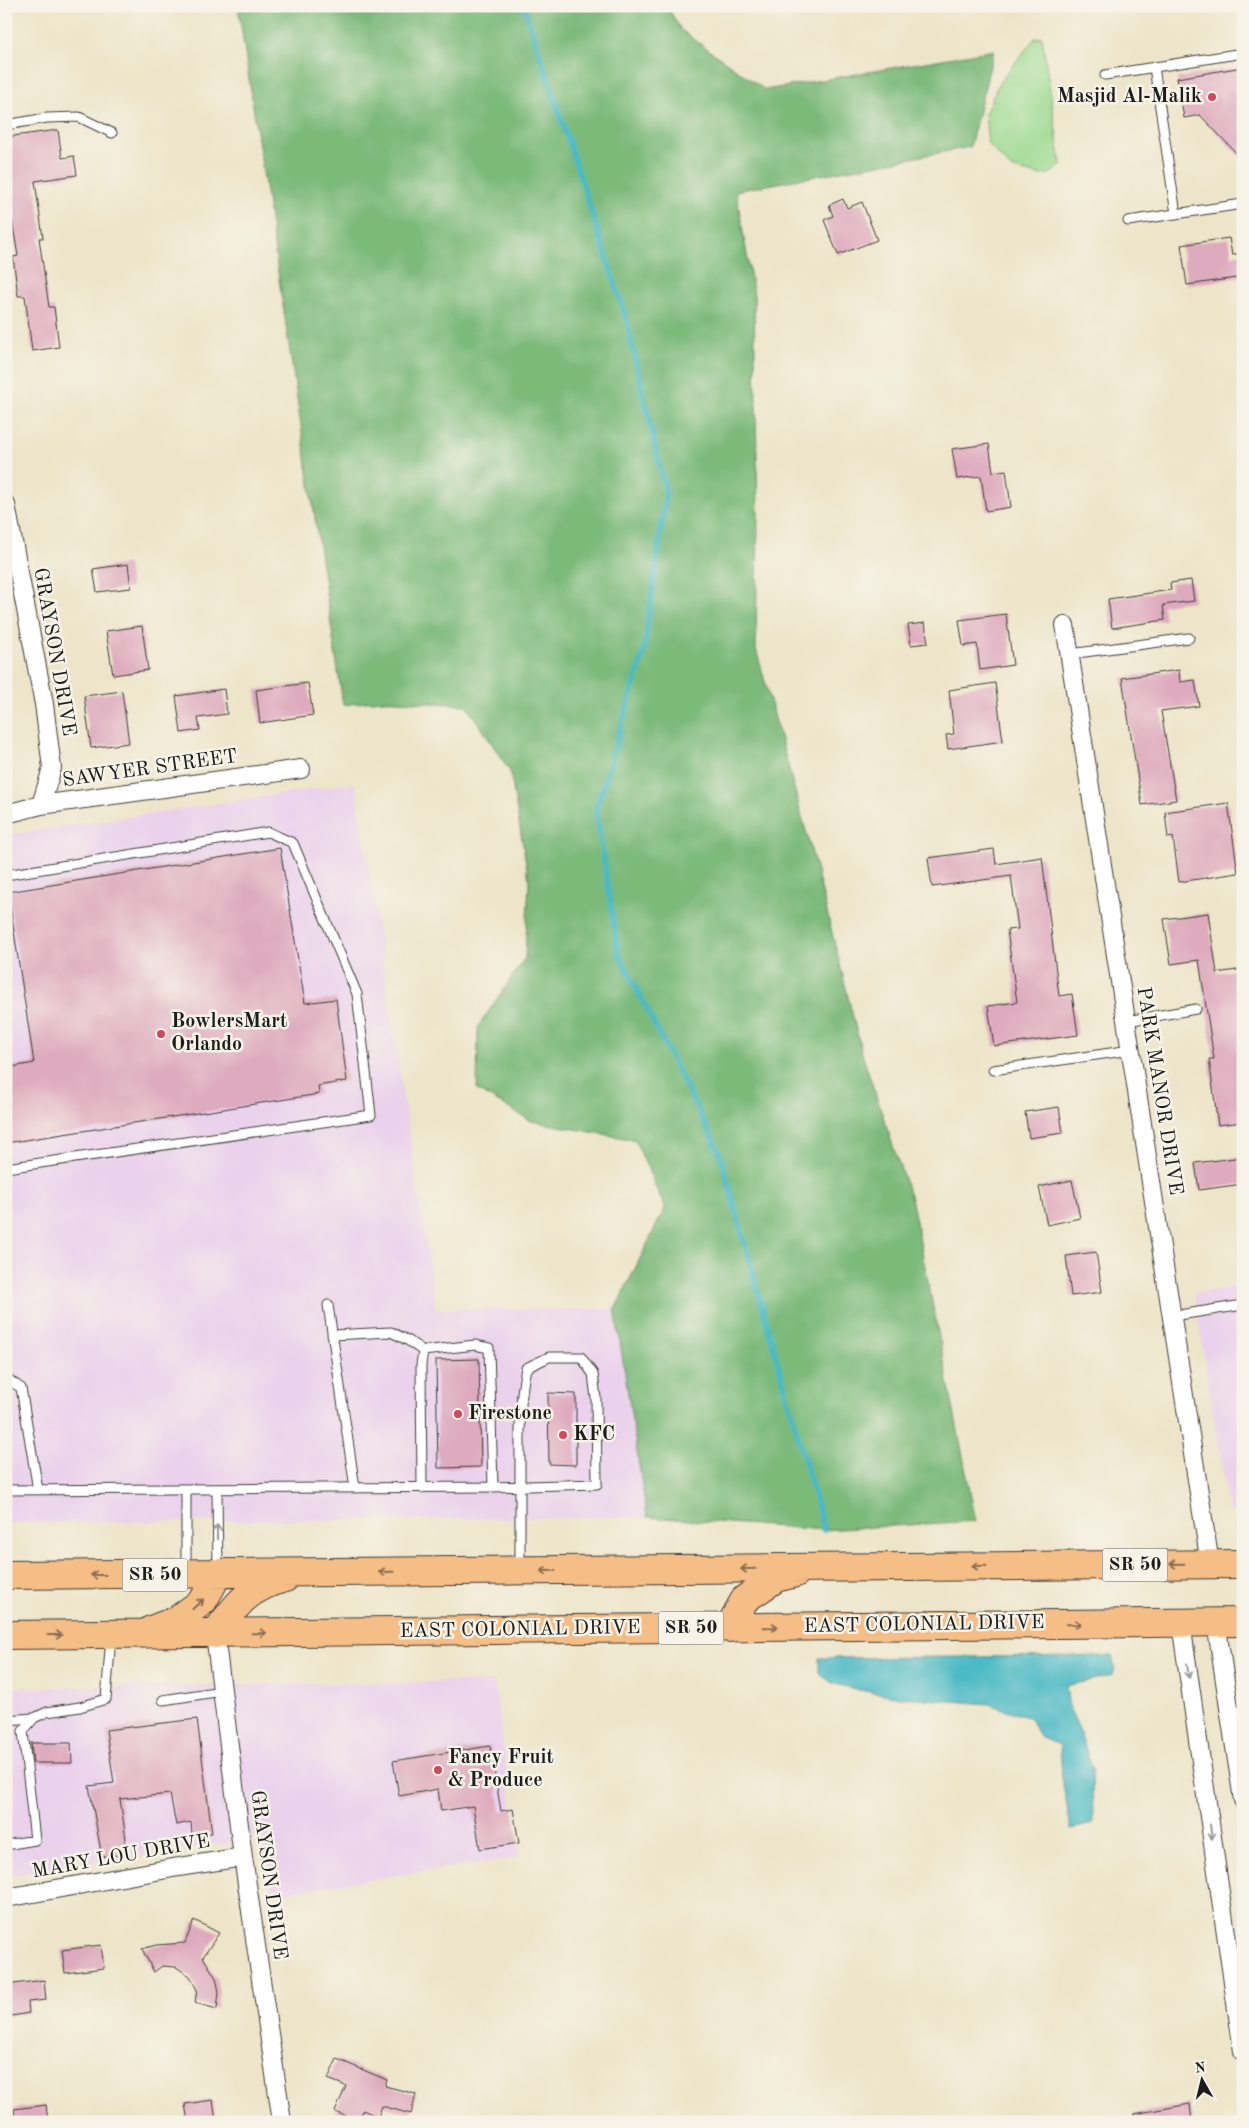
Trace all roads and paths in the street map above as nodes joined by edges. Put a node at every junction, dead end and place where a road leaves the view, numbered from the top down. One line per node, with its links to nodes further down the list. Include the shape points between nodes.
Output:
1 (1243, 53): 2 (lane)
2 (1154, 67): 3 (lane); 7 (lane)
3 (1105, 75)
4 (6, 125): 5 (lane, via 79,117)
5 (112, 133)
6 (1243, 204): 7 (lane)
7 (1176, 214): 8 (lane)
8 (1128, 221)
9 (6, 505): 14 (street, GRAYSON DRIVE, via 50,750 52,768)
10 (1066, 625): 12 (street, PARK MANOR DRIVE)
11 (1189, 638): 12 (lane)
12 (1070, 654): 18 (street, PARK MANOR DRIVE)
13 (301, 769): 14 (street, SAWYER STREET)
14 (42, 805): 15 (street, SAWYER STREET)
15 (6, 814)
16 (6, 875): 21 (lane, via 268,832 293,843 356,994 371,1115)
17 (1196, 1010): 18 (lane)
18 (1127, 1021): 19 (street, PARK MANOR DRIVE)
19 (1131, 1050): 20 (lane); 24 (street, PARK MANOR DRIVE)
20 (993, 1070)
21 (6, 1168)
22 (328, 1304): 25 (lane)
23 (1243, 1305): 24 (lane)
24 (1173, 1316): 36 (street, PARK MANOR DRIVE)
25 (332, 1335): 26 (lane, via 391,1332); 30 (lane)
26 (423, 1351): 29 (lane, via 475,1345 489,1348); 31 (lane, via 420,1365)
27 (6, 1378): 34 (lane, via 21,1388)
28 (520, 1486): 28 (lane, via 520,1396 526,1368 549,1357 581,1357 593,1374 597,1484); 29 (lane); 39 (lane)
29 (494, 1487): 31 (lane)
30 (355, 1488): 31 (lane); 32 (lane)
31 (422, 1488)
32 (217, 1489): 35 (lane); 42 (lane, one-way to 32)
33 (6, 1490): 34 (lane)
34 (38, 1490): 35 (lane)
35 (186, 1490): 41 (lane)
36 (1210, 1564): 37 (highway, SR 50); 38 (highway, SR 50, one-way to 38)
37 (1243, 1564)
38 (814, 1568): 39 (highway, SR 50, one-way to 39); 47 (highway, via 776,1578 746,1599)
39 (520, 1571): 40 (highway, SR 50, one-way to 40)
40 (304, 1573): 42 (highway, SR 50); 50 (highway, via 267,1583 239,1602)
41 (186, 1574): 42 (highway, SR 50); 43 (highway, SR 50, one-way to 43)
42 (218, 1574): 49 (highway, one-way to 42, via 177,1620 203,1601)
43 (6, 1575)
44 (1181, 1622): 45 (highway, EAST COLONIAL DRIVE / SR 50); 47 (highway, EAST COLONIAL DRIVE / SR 50, one-way to 44); 61 (street, one-way to 61)
45 (1216, 1622): 46 (highway, EAST COLONIAL DRIVE / SR 50); 54 (street)
46 (1243, 1622)
47 (729, 1628): 50 (highway, EAST COLONIAL DRIVE / SR 50, one-way to 47)
48 (112, 1634): 49 (highway, EAST COLONIAL DRIVE / SR 50); 51 (highway, EAST COLONIAL DRIVE / SR 50, one-way to 48); 55 (lane, via 106,1699)
49 (140, 1634): 50 (highway, EAST COLONIAL DRIVE / SR 50)
50 (215, 1634): 52 (street, GRAYSON DRIVE)
51 (6, 1635)
52 (222, 1691): 53 (lane); 59 (street, GRAYSON DRIVE)
53 (163, 1700)
54 (1236, 1712): 57 (street)
55 (34, 1718): 56 (lane); 58 (lane, via 23,1731 35,1840)
56 (6, 1720)
57 (1243, 1800)
58 (6, 1845)
59 (243, 1857): 60 (street, MARY LOU DRIVE); 62 (street, GRAYSON DRIVE)
60 (6, 1898)
61 (1243, 2051)
62 (282, 2122)

